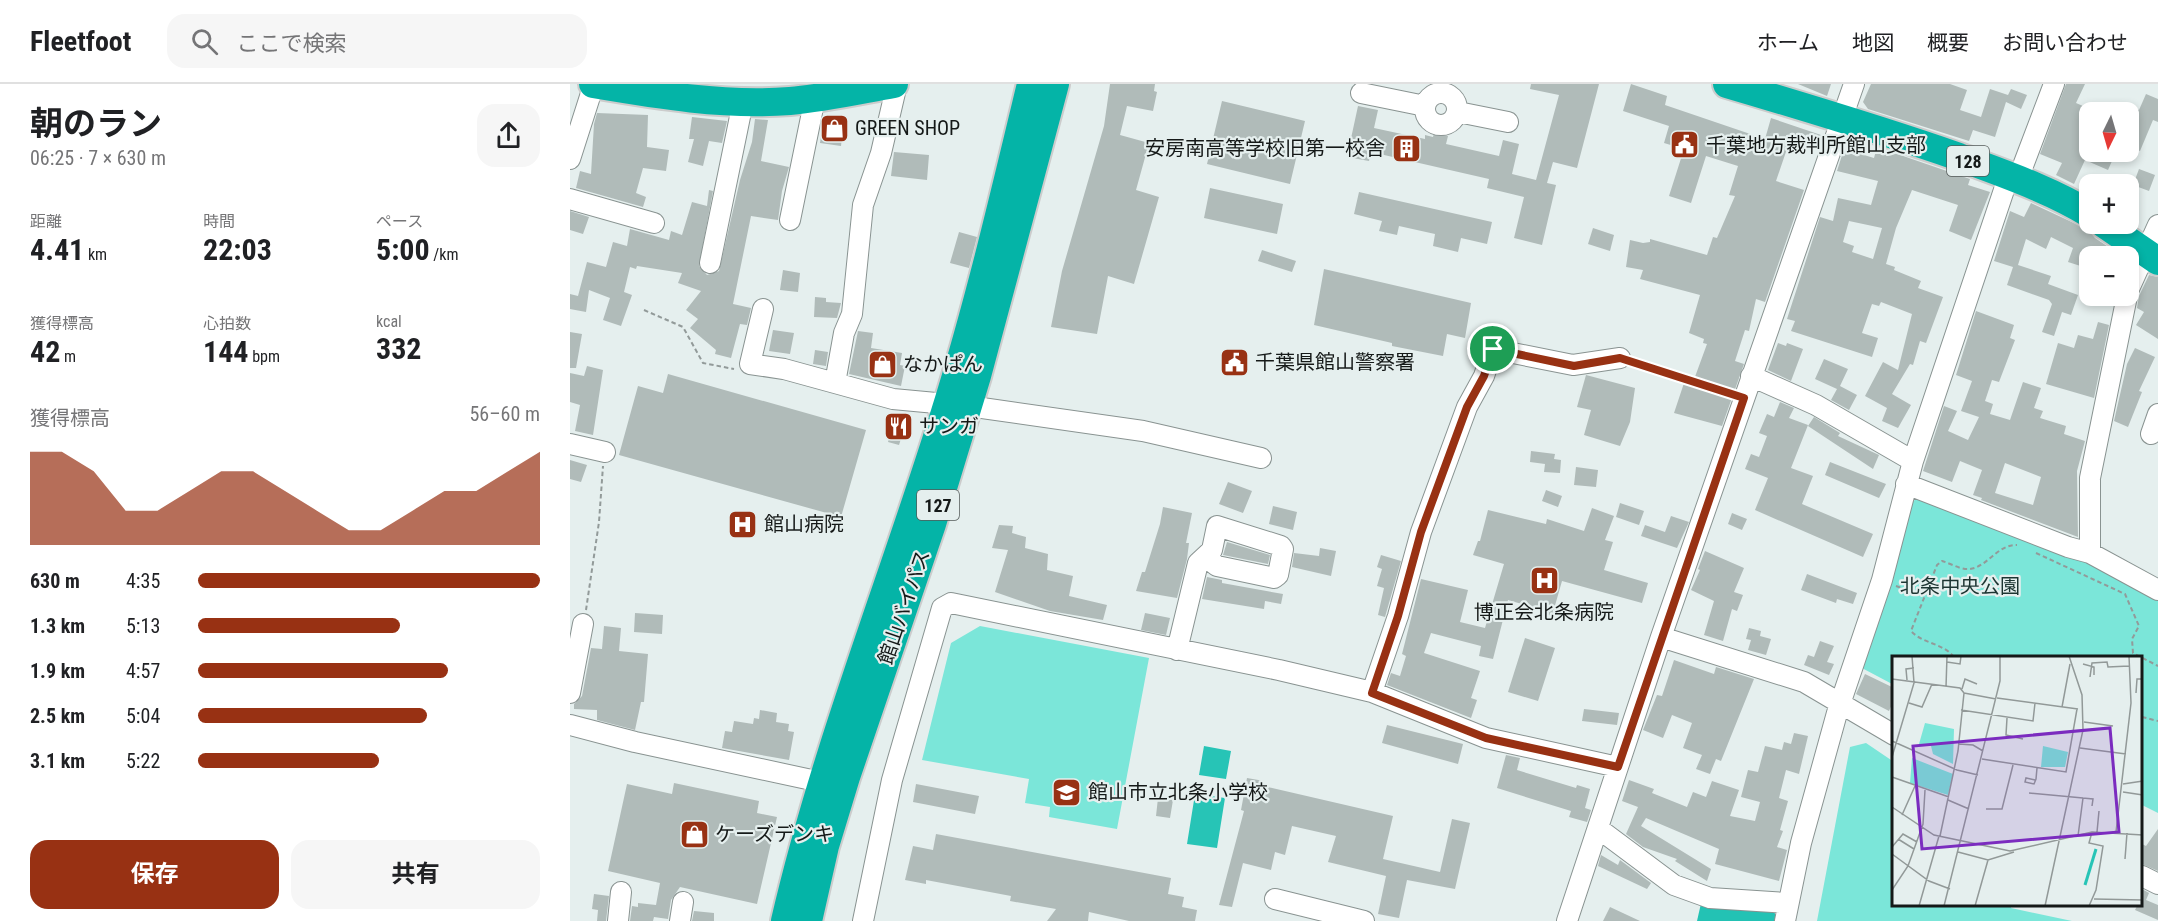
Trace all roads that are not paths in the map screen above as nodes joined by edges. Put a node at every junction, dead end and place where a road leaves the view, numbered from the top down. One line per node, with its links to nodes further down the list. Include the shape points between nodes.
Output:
1 (594, 84): 11 (highway, via 659,95); 16 (street)
2 (896, 84): 10 (highway); 31 (street, via 881,153 863,205 852,314 844,333)
3 (1031, 84): 32 (highway, 館山バイパス / 127)
4 (1055, 84): 32 (highway, 館山バイパス / 127)
5 (1727, 84): 14 (highway, 128)
6 (1854, 84): 14 (street)
7 (2054, 84): 17 (street)
8 (1446, 88): 12 (street, via 1435,93); 13 (street, via 1457,102)
9 (1361, 93): 12 (street)
10 (799, 94): 11 (highway); 20 (street)
11 (743, 102): 25 (street)
12 (1425, 106): 13 (street, via 1427,117 1435,124 1447,124)
13 (1458, 112): 15 (street)
14 (1842, 117): 17 (highway, 128); 30 (street)
15 (1508, 122)
16 (570, 159)
17 (2013, 177): 19 (highway, 128); 38 (street)
18 (570, 199): 21 (street)
19 (2079, 208)
20 (790, 220)
21 (654, 223)
22 (2158, 225): 24 (street)
23 (2119, 234): 24 (highway)
24 (2152, 256): 26 (street)
25 (710, 262)
26 (2139, 276)
27 (2125, 306): 40 (street, via 2090,478)
28 (763, 309): 31 (street, via 750,364)
29 (1620, 358): 47 (street, via 1574,366 1493,349 1421,532)
30 (1751, 376): 38 (street, via 1816,405); 44 (street)
31 (835, 383): 32 (street, via 893,399)
32 (957, 405): 37 (street, via 1143,431); 52 (highway, 館山バイパス / 127); 61 (highway, 館山バイパス / 127, via 932,524 846,777)
33 (2158, 414): 34 (street)
34 (2151, 434)
35 (570, 444): 36 (street)
36 (604, 452)
37 (1261, 458)
38 (1913, 461): 39 (street)
39 (1906, 484): 40 (street); 48 (street, via 1881,580)
40 (2090, 553): 42 (street)
41 (1205, 557): 45 (street, via 1197,563)
42 (2158, 590)
43 (583, 624): 46 (street)
44 (1661, 637): 48 (street, via 1804,682); 51 (street)
45 (1177, 650): 47 (street); 62 (street, via 951,603 942,608 892,780)
46 (570, 693)
47 (1372, 693): 51 (street, via 1486,738)
48 (1841, 703): 50 (street); 58 (street)
49 (570, 725): 52 (street)
50 (1892, 734)
51 (1618, 767): 53 (street)
52 (821, 782): 60 (highway, 館山バイパス / 127)
53 (1599, 829): 58 (street, via 1674,885 1710,898); 64 (street)
54 (2143, 876): 55 (street)
55 (2158, 884)
56 (621, 892): 59 (street)
57 (1275, 899): 63 (street)
58 (1786, 912)
59 (618, 921)
60 (785, 921)
61 (808, 921)
62 (863, 921)
63 (1364, 921)
64 (1567, 921)

